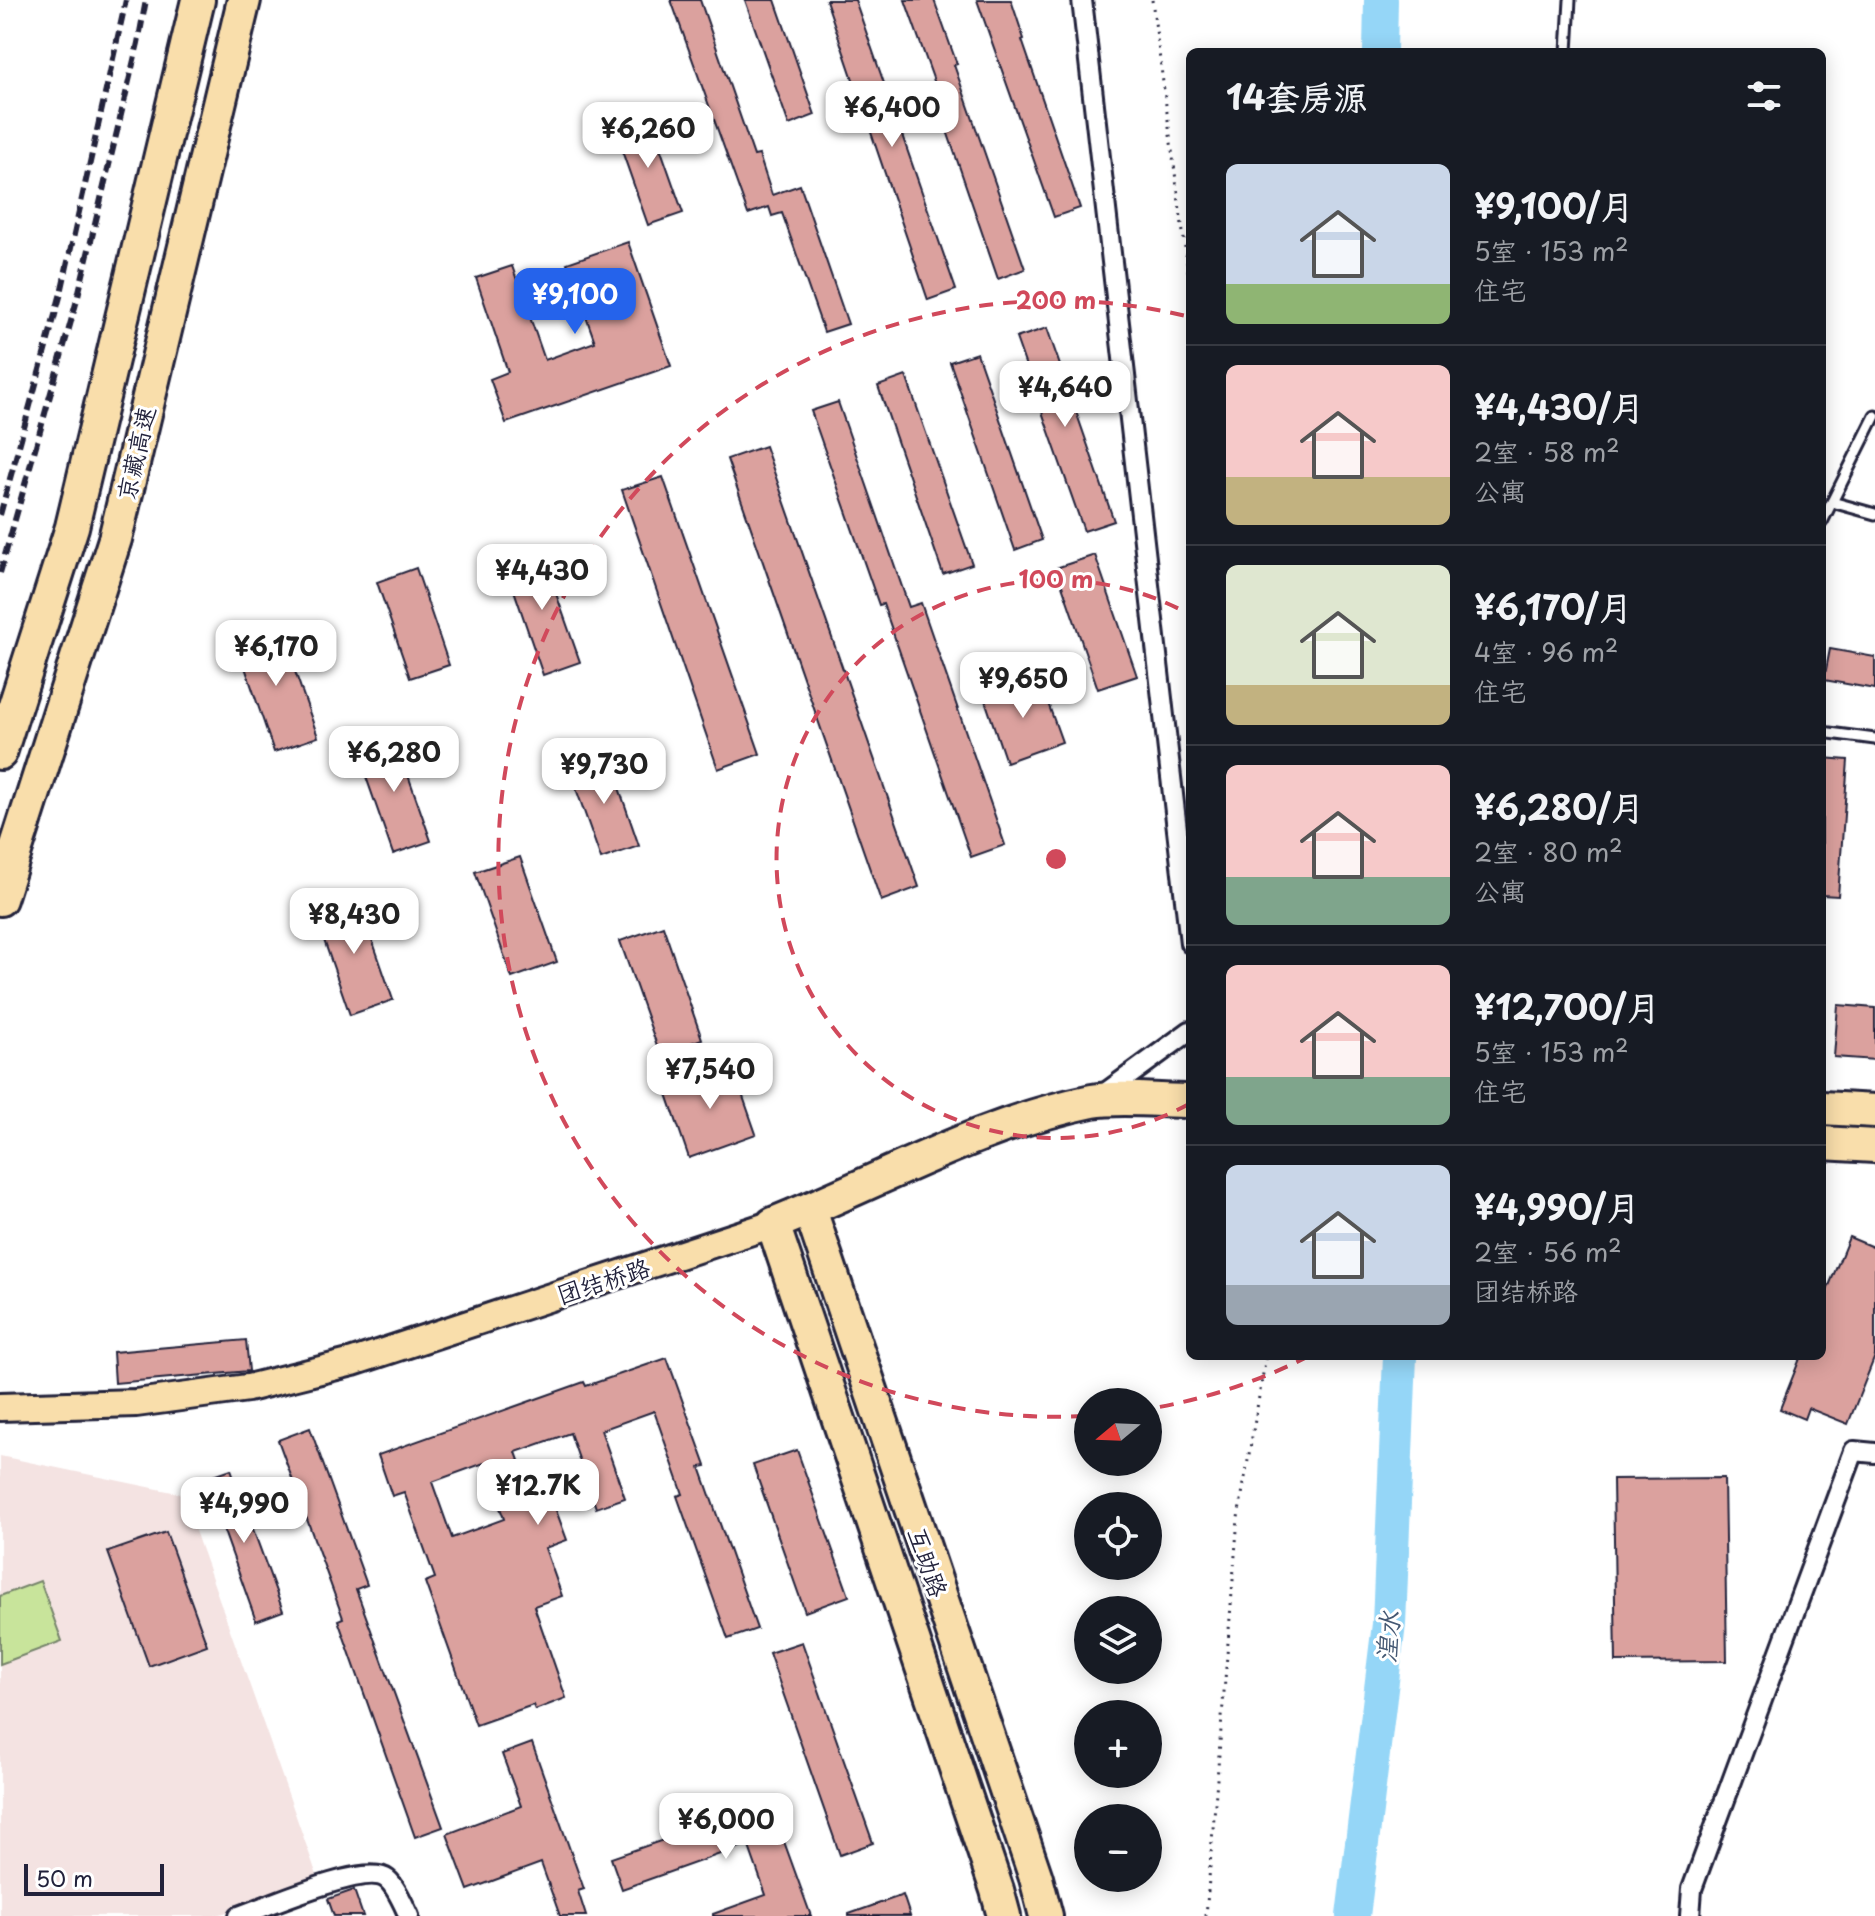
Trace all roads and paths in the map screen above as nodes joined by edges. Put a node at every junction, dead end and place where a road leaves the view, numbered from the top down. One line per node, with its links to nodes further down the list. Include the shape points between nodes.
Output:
1 (198, 0): 14 (highway, 京藏高速, via 72,527)
2 (244, 0): 15 (highway, 京藏高速, via 115,539)
3 (1082, 0): 16 (street)
4 (1152, 0): 7 (path)
5 (1570, 0): 6 (lane)
6 (1567, 48)
7 (1186, 255)
8 (1875, 416): 9 (lane)
9 (1832, 502): 10 (lane); 11 (lane)
10 (1826, 514)
11 (1875, 514)
12 (1826, 733): 13 (lane)
13 (1875, 739)
14 (0, 753)
15 (0, 899)
16 (1186, 908)
17 (1186, 1034): 18 (street)
18 (1096, 1100): 19 (highway, 团结桥路); 24 (highway, 团结桥路, via 957,1142)
19 (1186, 1101)
20 (1826, 1108): 21 (highway)
21 (1875, 1111)
22 (1826, 1143): 23 (highway)
23 (1875, 1146)
24 (810, 1210): 25 (highway, 团结桥路); 32 (highway, 互助路)
25 (773, 1224): 27 (main road, 团结桥路, via 353,1362 248,1388 136,1403); 31 (highway, 互助路)
26 (1265, 1360): 33 (path, via 1238,1518)
27 (0, 1407)
28 (1875, 1453): 34 (street, via 1854,1451 1692,1889)
29 (239, 1916): 30 (street, via 347,1877 373,1874 387,1879)
30 (409, 1916)
31 (1004, 1916)
32 (1046, 1916)
33 (1206, 1916)
34 (1690, 1916)

